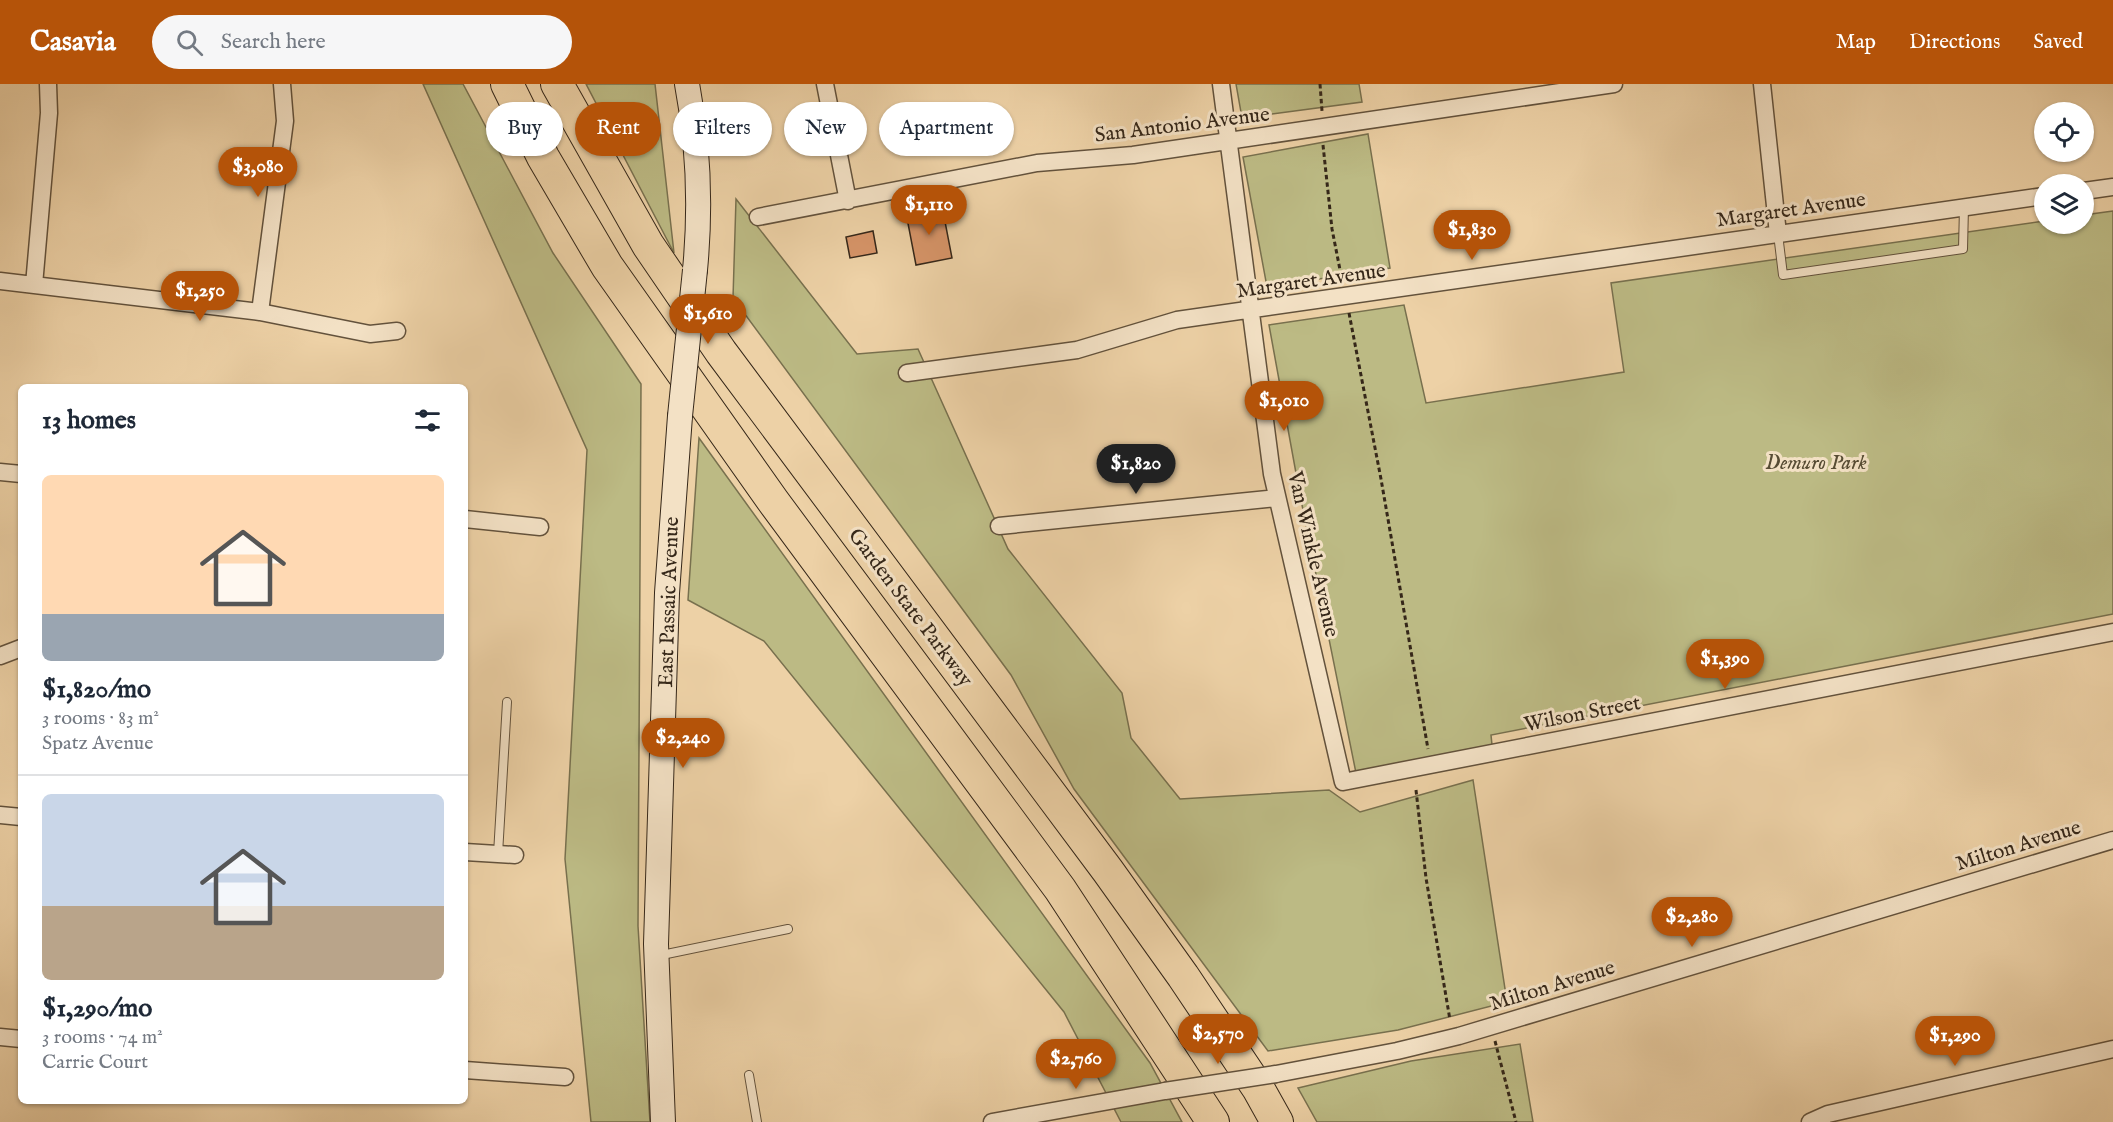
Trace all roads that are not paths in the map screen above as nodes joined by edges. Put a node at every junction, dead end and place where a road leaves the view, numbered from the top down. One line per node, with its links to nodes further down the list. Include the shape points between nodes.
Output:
1 (48, 84): 19 (street, via 49,113)
2 (282, 84): 21 (street, via 285,121)
3 (507, 84): 52 (highway, via 543,157 607,266 773,501 1060,889)
4 (557, 84): 53 (highway, Garden State Parkway, via 648,245 721,352 1115,880 1190,985)
5 (687, 84): 41 (main road, East Passaic Avenue, bridge, via 699,170 700,218 667,593)
6 (825, 84): 14 (street)
7 (1221, 84): 10 (street, Van Winkle Avenue)
8 (1614, 84): 10 (street, San Antonio Avenue)
9 (1762, 84): 17 (street)
10 (1229, 142): 14 (street, San Antonio Avenue, via 1133,156 1036,163); 20 (street, Van Winkle Avenue)
11 (2113, 187): 12 (street)
12 (2094, 190)
13 (2034, 197): 15 (street, Margaret Avenue)
14 (848, 201): 16 (street, San Antonio Avenue)
15 (1964, 207): 17 (street, Margaret Avenue); 17 (lane, via 1964,249 1784,275)
16 (758, 217)
17 (1778, 234): 20 (street, Margaret Avenue)
18 (0, 280): 19 (street)
19 (34, 285): 21 (street)
20 (1252, 311): 23 (street, Margaret Avenue, via 1176,320 1077,350); 26 (street, Van Winkle Avenue)
21 (260, 312): 22 (street, via 370,334)
22 (398, 331)
23 (907, 373)
24 (0, 472): 25 (street)
25 (18, 474)
26 (1277, 498): 28 (street); 34 (street, Van Winkle Avenue)
27 (468, 519): 29 (street)
28 (999, 526)
29 (540, 527)
30 (2113, 632): 34 (street, Wilson Street)
31 (18, 649): 32 (street)
32 (0, 656)
33 (507, 702): 39 (lane)
34 (1343, 782)
35 (0, 815): 36 (street)
36 (18, 817)
37 (2113, 840): 48 (street, Milton Avenue, bridge, via 1459,1036 1397,1051)
38 (468, 852): 39 (street)
39 (507, 855)
40 (788, 929): 41 (lane)
41 (657, 956): 49 (main road, East Passaic Avenue)
42 (0, 1037): 43 (street)
43 (18, 1039)
44 (2113, 1048): 54 (street, via 1828,1114)
45 (468, 1070): 47 (street)
46 (749, 1075): 50 (lane)
47 (565, 1077)
48 (1018, 1120): 51 (street, Milton Avenue)
49 (663, 1122)
50 (757, 1122)
51 (992, 1122)
52 (1213, 1122)
53 (1277, 1122)
54 (1810, 1122)

